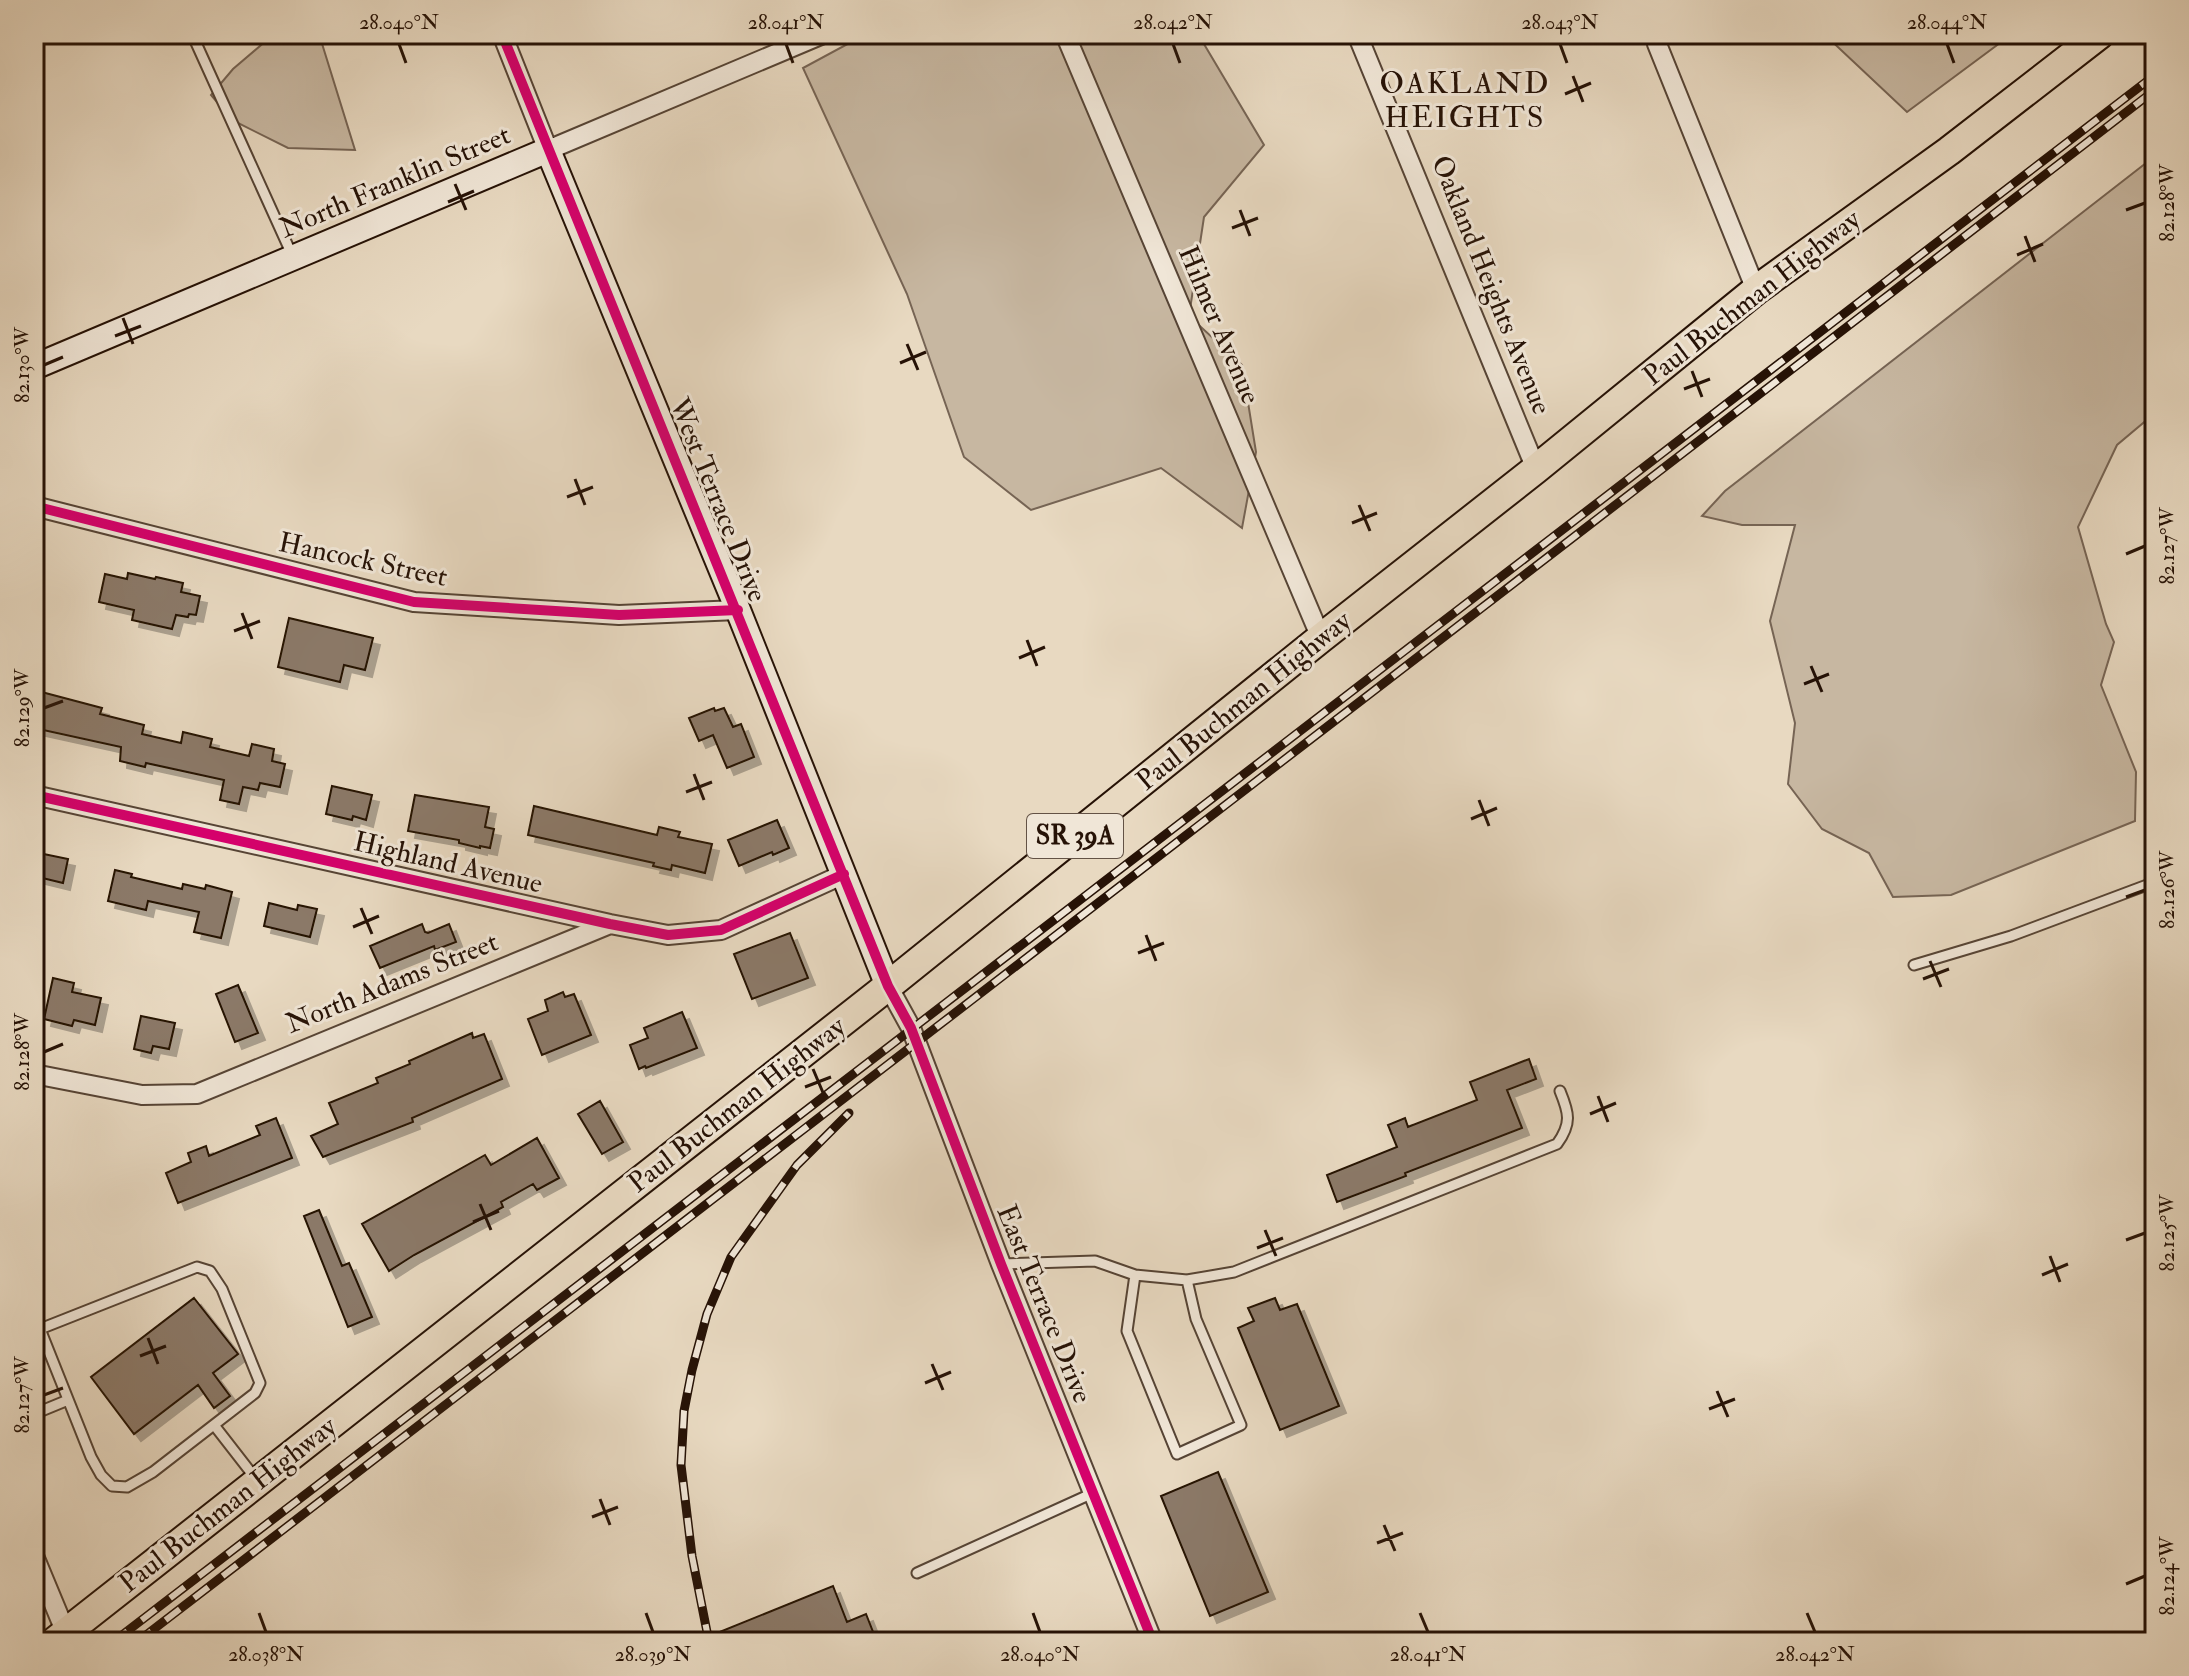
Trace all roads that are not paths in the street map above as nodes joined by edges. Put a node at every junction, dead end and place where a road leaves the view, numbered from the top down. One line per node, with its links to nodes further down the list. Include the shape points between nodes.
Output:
1 (192, 34): 9 (lane)
2 (502, 34): 8 (street, West Terrace Drive)
3 (823, 34): 8 (street, North Franklin Street)
4 (1065, 34): 15 (street, Hilmer Avenue)
5 (1357, 34): 12 (street, Oakland Heights Avenue)
6 (2100, 34): 10 (main road, Paul Buchman Highway / SR 39A)
7 (1657, 44): 10 (street)
8 (548, 150): 9 (street, North Franklin Street); 14 (street, West Terrace Drive)
9 (293, 257): 11 (street, North Franklin Street)
10 (1756, 290): 12 (main road, Paul Buchman Highway / SR 39A)
11 (34, 367)
12 (1536, 469): 15 (main road, Paul Buchman Highway / SR 39A)
13 (34, 506): 14 (street, Hancock Street, via 414,602 619,615)
14 (738, 610): 17 (street, West Terrace Drive)
15 (1321, 638): 21 (main road, Paul Buchman Highway / SR 39A)
16 (34, 795): 19 (street, Highland Avenue)
17 (844, 874): 19 (street, Highland Avenue, via 721,930 668,935); 21 (street, West Terrace Drive)
18 (2155, 882): 20 (lane, via 2011,936)
19 (610, 924): 22 (street, North Adams Street, via 197,1094 142,1095)
20 (1914, 965)
21 (888, 986): 24 (street, East Terrace Drive, via 911,1028); 32 (main road, Paul Buchman Highway / SR 39A)
22 (34, 1074)
23 (1560, 1091): 26 (lane, via 1569,1113 1557,1144 1234,1272)
24 (1001, 1264): 25 (lane, via 1095,1261); 33 (street, East Terrace Drive)
25 (1135, 1275): 26 (lane); 26 (lane, via 1127,1331 1177,1454 1241,1425 1196,1319)
26 (1187, 1280)
27 (34, 1316): 28 (lane)
28 (40, 1329): 29 (lane); 31 (lane, via 197,1267 210,1271 260,1383 255,1393)
29 (68, 1400): 30 (lane); 31 (lane, via 91,1457 112,1486 127,1487 153,1472)
30 (34, 1414)
31 (214, 1425): 32 (lane)
32 (258, 1482): 36 (main road, Paul Buchman Highway / SR 39A)
33 (1093, 1493): 35 (lane); 37 (street, East Terrace Drive)
34 (34, 1556): 36 (street)
35 (917, 1573)
36 (60, 1637)
37 (1153, 1642)

